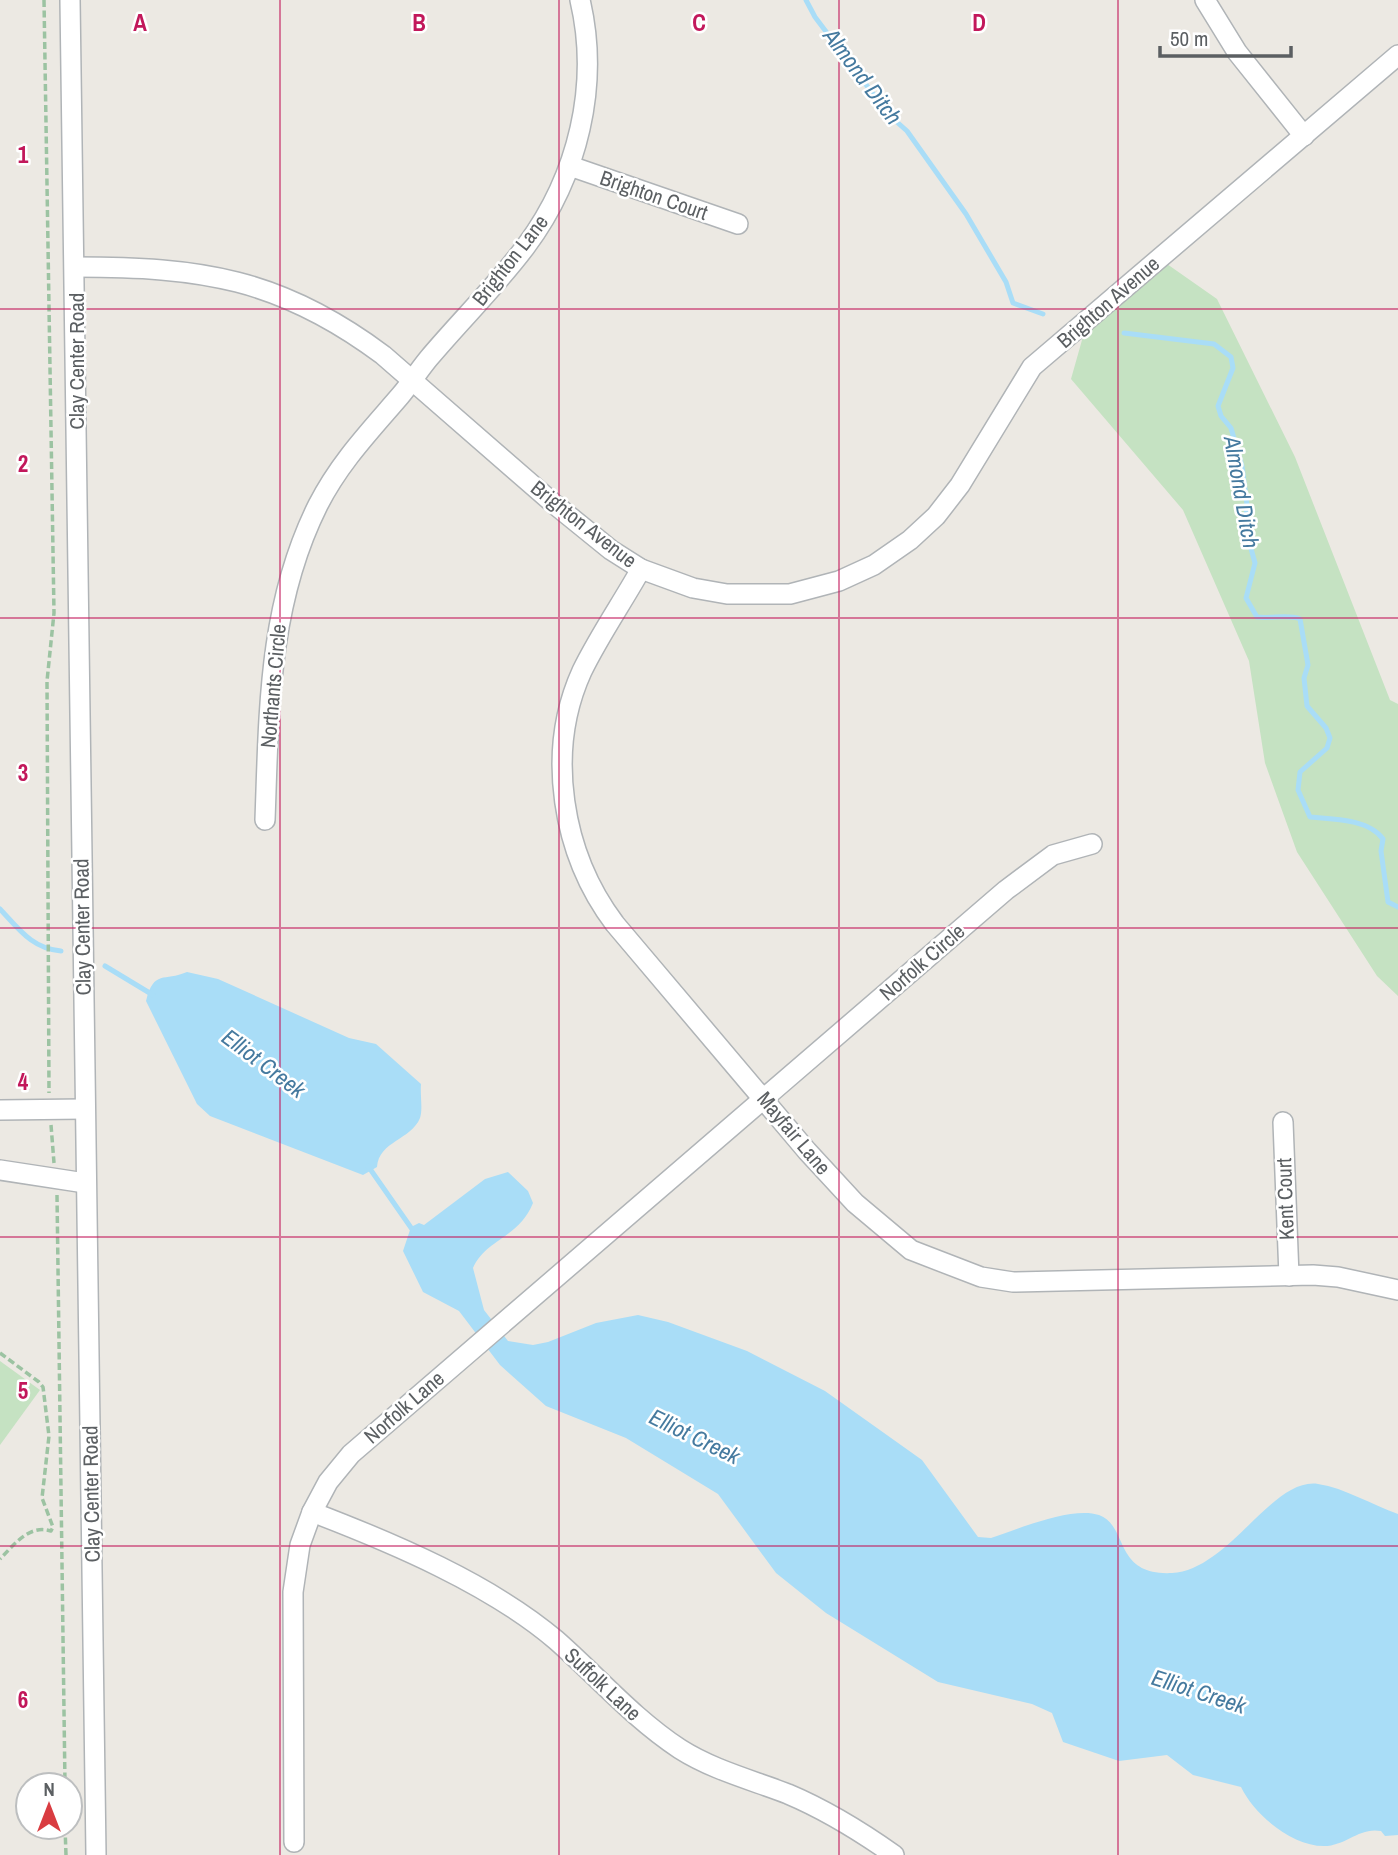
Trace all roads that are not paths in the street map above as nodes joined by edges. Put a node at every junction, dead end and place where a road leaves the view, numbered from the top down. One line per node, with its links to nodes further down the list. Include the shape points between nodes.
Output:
1 (69, 0): 8 (street, Clay Center Road)
2 (580, 0): 6 (street, Brighton Lane, via 586,36 586,89)
3 (1205, 0): 5 (street, via 1237,52)
4 (1398, 55): 5 (street, Brighton Avenue)
5 (1304, 136): 10 (street, Brighton Avenue, via 1032,367 936,516 874,565 839,581 790,594 761,596 693,588)
6 (570, 166): 7 (street, Brighton Court); 9 (street, Brighton Lane, via 525,247)
7 (738, 224)
8 (76, 267): 9 (street, Brighton Avenue, via 179,270 266,288 353,332); 14 (street, Clay Center Road)
9 (413, 380): 10 (street, Brighton Avenue, via 553,503 611,551); 11 (street, Northants Circle, via 344,460 293,564 272,658)
10 (641, 569): 13 (street, Mayfair Lane, via 582,671 564,731 564,794 570,830 587,878 611,919)
11 (265, 820)
12 (1092, 844): 13 (street, Norfolk Circle, via 1044,860)
13 (764, 1098): 19 (street, Mayfair Lane, via 815,1160 883,1229 911,1250 944,1265 1013,1282); 21 (street, Norfolk Lane, via 351,1454)
14 (84, 1109): 15 (street); 18 (street, Clay Center Road)
15 (0, 1110)
16 (1283, 1122): 19 (street, Kent Court)
17 (0, 1170): 18 (street)
18 (85, 1183): 23 (street, Clay Center Road)
19 (1289, 1276): 20 (street, Mayfair Lane, via 1338,1277)
20 (1398, 1290)
21 (312, 1512): 22 (street, Norfolk Lane, via 300,1545 293,1592); 24 (street, Suffolk Lane, via 495,1598 556,1641 615,1699 682,1750 821,1809)
22 (294, 1842)
23 (96, 1855)
24 (894, 1855)

